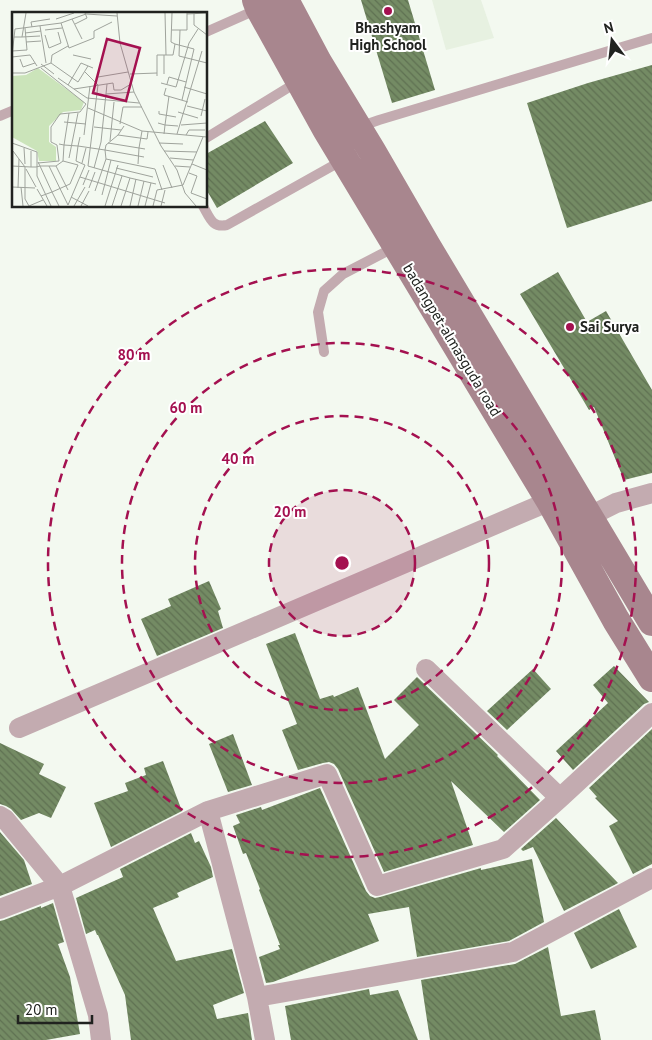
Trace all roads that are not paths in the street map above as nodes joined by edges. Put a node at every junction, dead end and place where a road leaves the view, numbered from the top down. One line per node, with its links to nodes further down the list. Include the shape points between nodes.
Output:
1 (285, 0): 8 (street, badangpet-almasguda road)
2 (258, 4): 3 (lane); 5 (street, badangpet-almasguda road)
3 (208, 31)
4 (652, 38): 8 (lane)
5 (300, 81): 9 (lane); 10 (street, badangpet-almasguda road)
6 (12, 111): 7 (lane)
7 (0, 116)
8 (357, 128): 16 (street, badangpet-almasguda road)
9 (208, 137)
10 (344, 159): 11 (lane, via 227,225 212,222); 12 (street, badangpet-almasguda road)
11 (204, 208)
12 (396, 247): 13 (lane, via 343,274 324,291 318,312); 15 (street, badangpet-almasguda road)
13 (324, 352)
14 (652, 493): 16 (street, via 616,503)
15 (550, 501): 18 (street, badangpet-almasguda road); 22 (street)
16 (588, 517): 17 (street, badangpet-almasguda road)
17 (652, 621): 18 (street)
18 (625, 634): 20 (street, badangpet-almasguda road)
19 (426, 669): 23 (street)
20 (652, 678)
21 (652, 713): 23 (street)
22 (20, 728)
23 (560, 798): 24 (street, via 503,848 377,886 327,774)
24 (208, 810): 27 (street); 29 (street)
25 (0, 816): 27 (street)
26 (652, 878): 29 (street, via 513,952)
27 (60, 886): 28 (street); 30 (street, via 98,1015)
28 (0, 909)
29 (257, 997): 31 (street)
30 (101, 1040)
31 (265, 1040)

